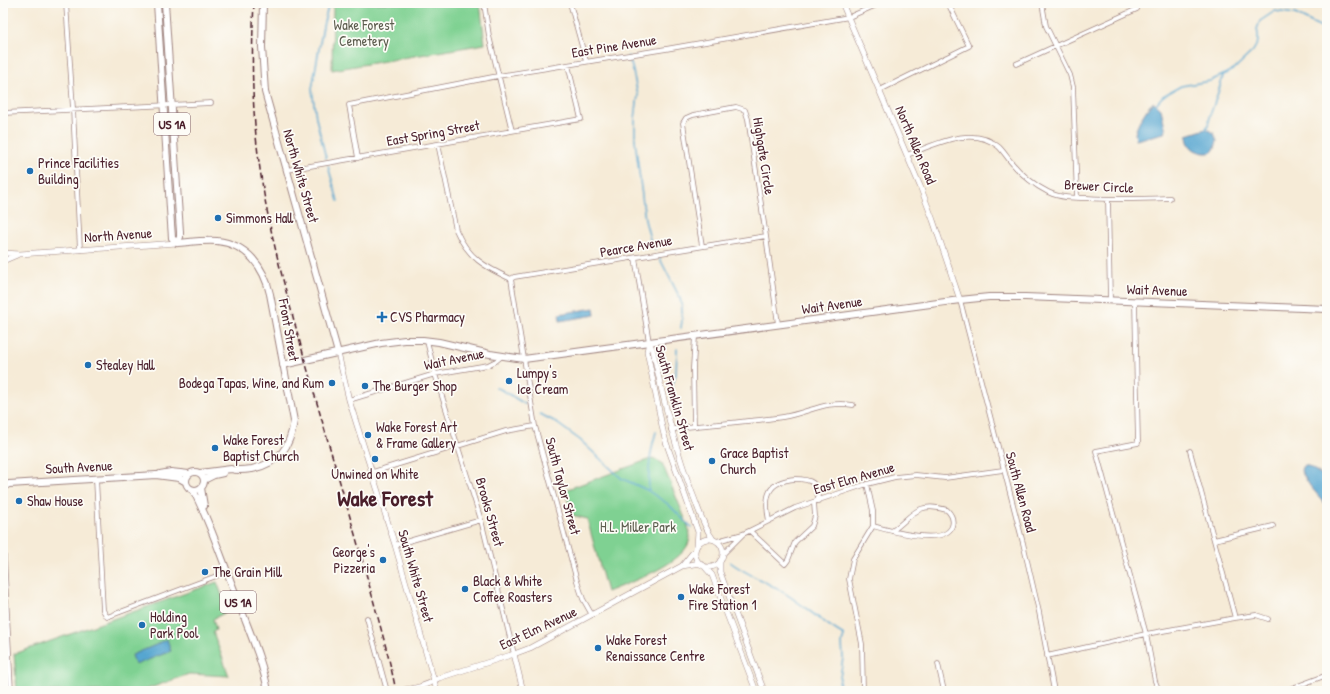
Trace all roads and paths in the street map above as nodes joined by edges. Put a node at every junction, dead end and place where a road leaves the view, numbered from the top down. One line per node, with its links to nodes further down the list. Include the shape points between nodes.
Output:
1 (66, 3): 22 (street)
2 (156, 3): 21 (main road)
3 (165, 3): 20 (main road, US 1A)
4 (263, 3): 28 (main road, North White Street, via 264,86)
5 (484, 3): 17 (street)
6 (570, 3): 14 (street)
7 (842, 3): 12 (street, North Allen Road)
8 (881, 3): 12 (street, East Pine Avenue)
9 (948, 3): 18 (street, via 969,46)
10 (1042, 3): 13 (street, via 1046,26)
11 (1137, 9): 13 (street)
12 (849, 17): 14 (street, East Pine Avenue); 18 (street, North Allen Road)
13 (1055, 45): 15 (street); 29 (street, via 1073,87)
14 (586, 61): 16 (street, East Pine Avenue)
15 (1016, 64)
16 (568, 65): 17 (street, East Pine Avenue); 24 (street, East Spring Street, via 582,119)
17 (498, 76): 24 (street); 27 (street, East Pine Avenue, via 349,105)
18 (880, 90): 26 (street, North Allen Road)
19 (210, 103): 20 (street)
20 (171, 104): 21 (street); 35 (main road, US 1A, via 180,232)
21 (163, 105): 22 (street); 35 (main road, via 172,238)
22 (73, 109): 23 (street); 37 (street)
23 (3, 113)
24 (512, 131): 25 (street, East Spring Street)
25 (438, 144): 27 (street, East Spring Street); 43 (street, via 460,239 479,262)
26 (907, 155): 29 (street, Brewer Circle, via 945,141 973,136 988,140 999,147 1025,176 1048,192 1062,197); 44 (street, North Allen Road, via 933,220)
27 (358, 158): 28 (street, East Spring Street)
28 (288, 170): 52 (main road, North White Street)
29 (1077, 198): 31 (street, Brewer Circle)
30 (1170, 198): 31 (street, Brewer Circle)
31 (1108, 199): 45 (street)
32 (766, 236): 36 (street, Pearce Avenue); 36 (street, Highgate Circle, via 748,119 745,110 736,107 693,115 686,118 683,124); 48 (street, Highgate Circle)
33 (1327, 238): 40 (street)
34 (217, 241): 35 (main road, North Avenue); 55 (main road, Front Street, via 231,244 248,253 263,272)
35 (177, 243): 37 (street, North Avenue)
36 (702, 246): 41 (street, Pearce Avenue)
37 (80, 250): 39 (street, North Avenue)
38 (3, 253): 39 (street, North Avenue)
39 (20, 254): 42 (street, North Avenue)
40 (1327, 257)
41 (635, 258): 43 (street, Pearce Avenue); 51 (street)
42 (3, 261)
43 (511, 279): 54 (street, South Taylor Street)
44 (960, 300): 45 (main road, Wait Avenue, via 1025,297); 48 (main road, Wait Avenue); 65 (street, South Allen Road)
45 (1110, 301): 46 (main road, Wait Avenue)
46 (1134, 302): 47 (main road, Wait Avenue); 100 (street, via 1138,443 1096,451)
47 (1327, 309)
48 (778, 324): 49 (main road, Wait Avenue)
49 (695, 336): 51 (main road, Wait Avenue); 60 (street)
50 (427, 341): 52 (main road, via 392,341); 53 (main road); 56 (street, Brooks Street)
51 (648, 342): 54 (main road, Wait Avenue); 61 (street, South Franklin Street, via 653,350); 90 (street, South Franklin Street, via 647,351 655,398 664,436 698,532)
52 (338, 353): 55 (main road); 57 (street, South White Street)
53 (502, 356): 54 (main road, Wait Avenue); 56 (street, Wait Avenue, via 488,366)
54 (524, 359): 59 (street, South Taylor Street)
55 (284, 365): 64 (main road, Front Street, via 294,421 292,436 285,449 271,462 247,470)
56 (435, 374): 57 (street, Wait Avenue); 62 (street, Brooks Street)
57 (350, 400): 66 (street, South White Street)
58 (853, 405): 60 (street, via 833,403 784,417)
59 (535, 426): 62 (street, via 506,431); 96 (street, South Taylor Street, via 577,581)
60 (694, 426): 61 (street)
61 (671, 430): 87 (street, South Franklin Street, via 683,470 706,529)
62 (458, 446): 66 (street); 79 (street, Brooks Street)
63 (1190, 452): 88 (street)
64 (234, 470): 67 (main road); 71 (main road)
65 (1003, 470): 73 (street, East Elm Avenue, via 945,478 916,475 895,477); 102 (street, South Allen Road, via 1028,565)
66 (373, 472): 89 (street, South White Street)
67 (200, 473): 68 (main road); 71 (main road)
68 (189, 474): 69 (main road, South Avenue, via 165,472); 72 (main road)
69 (156, 475): 70 (main road, South Avenue); 72 (main road, South Avenue, via 178,478)
70 (96, 479): 74 (main road, South Avenue, via 9,484); 95 (street, via 103,610 107,617)
71 (204, 480): 75 (main road, US 1A)
72 (186, 482): 76 (main road, US 1A)
73 (867, 484): 77 (street, East Elm Avenue); 81 (street, via 873,511)
74 (3, 487)
75 (201, 488): 76 (main road); 78 (main road, US 1A)
76 (193, 490): 78 (main road, US 1A)
77 (816, 502): 80 (street, East Elm Avenue, via 795,508); 80 (street, via 816,489 813,483 792,479 778,482 772,487 766,502); 83 (street, via 812,526 795,542 785,564)
78 (205, 513): 95 (main road, US 1A)
79 (481, 520): 89 (street); 101 (street, Brooks Street)
80 (769, 521): 83 (street, East Elm Avenue)
81 (873, 526): 84 (street); 114 (street, via 853,559 848,579 862,644)
82 (1273, 526): 88 (street)
83 (750, 530): 85 (street, East Elm Avenue)
84 (892, 531): 84 (street, via 920,536 943,534 949,531 952,519 947,510 926,508 913,512)
85 (743, 534): 87 (street, East Elm Avenue); 91 (street, East Elm Avenue)
86 (3, 536): 106 (street)
87 (715, 540): 90 (street, via 705,539); 91 (street, via 722,546)
88 (1214, 540): 98 (street)
89 (395, 545): 105 (street, South White Street)
90 (696, 548): 93 (street, via 695,555); 94 (street, East Elm Avenue)
91 (723, 554): 92 (street)
92 (720, 561): 93 (street, via 713,566); 113 (street, via 720,572)
93 (702, 564): 94 (street, East Elm Avenue); 112 (street, via 712,575)
94 (682, 566): 96 (street, East Elm Avenue)
95 (227, 572): 107 (main road, US 1A, via 265,675)
96 (592, 616): 101 (street, East Elm Avenue)
97 (367, 618): 108 (street)
98 (1235, 618): 99 (street, via 1256,615); 100 (street)
99 (1268, 619)
100 (1146, 634): 102 (street); 117 (street, via 1155,681)
101 (514, 654): 105 (street, East Elm Avenue); 111 (street, Brooks Street)
102 (1047, 656): 116 (street, South Allen Road)
103 (938, 664): 115 (street)
104 (1327, 675): 118 (street)
105 (434, 681): 109 (street, East Elm Avenue); 110 (street, South White Street)
106 (11, 691)
107 (268, 691)
108 (387, 691)
109 (396, 691)
110 (437, 691)
111 (523, 691)
112 (756, 691)
113 (764, 691)
114 (863, 691)
115 (944, 691)
116 (1054, 691)
117 (1160, 691)
118 (1284, 691)

